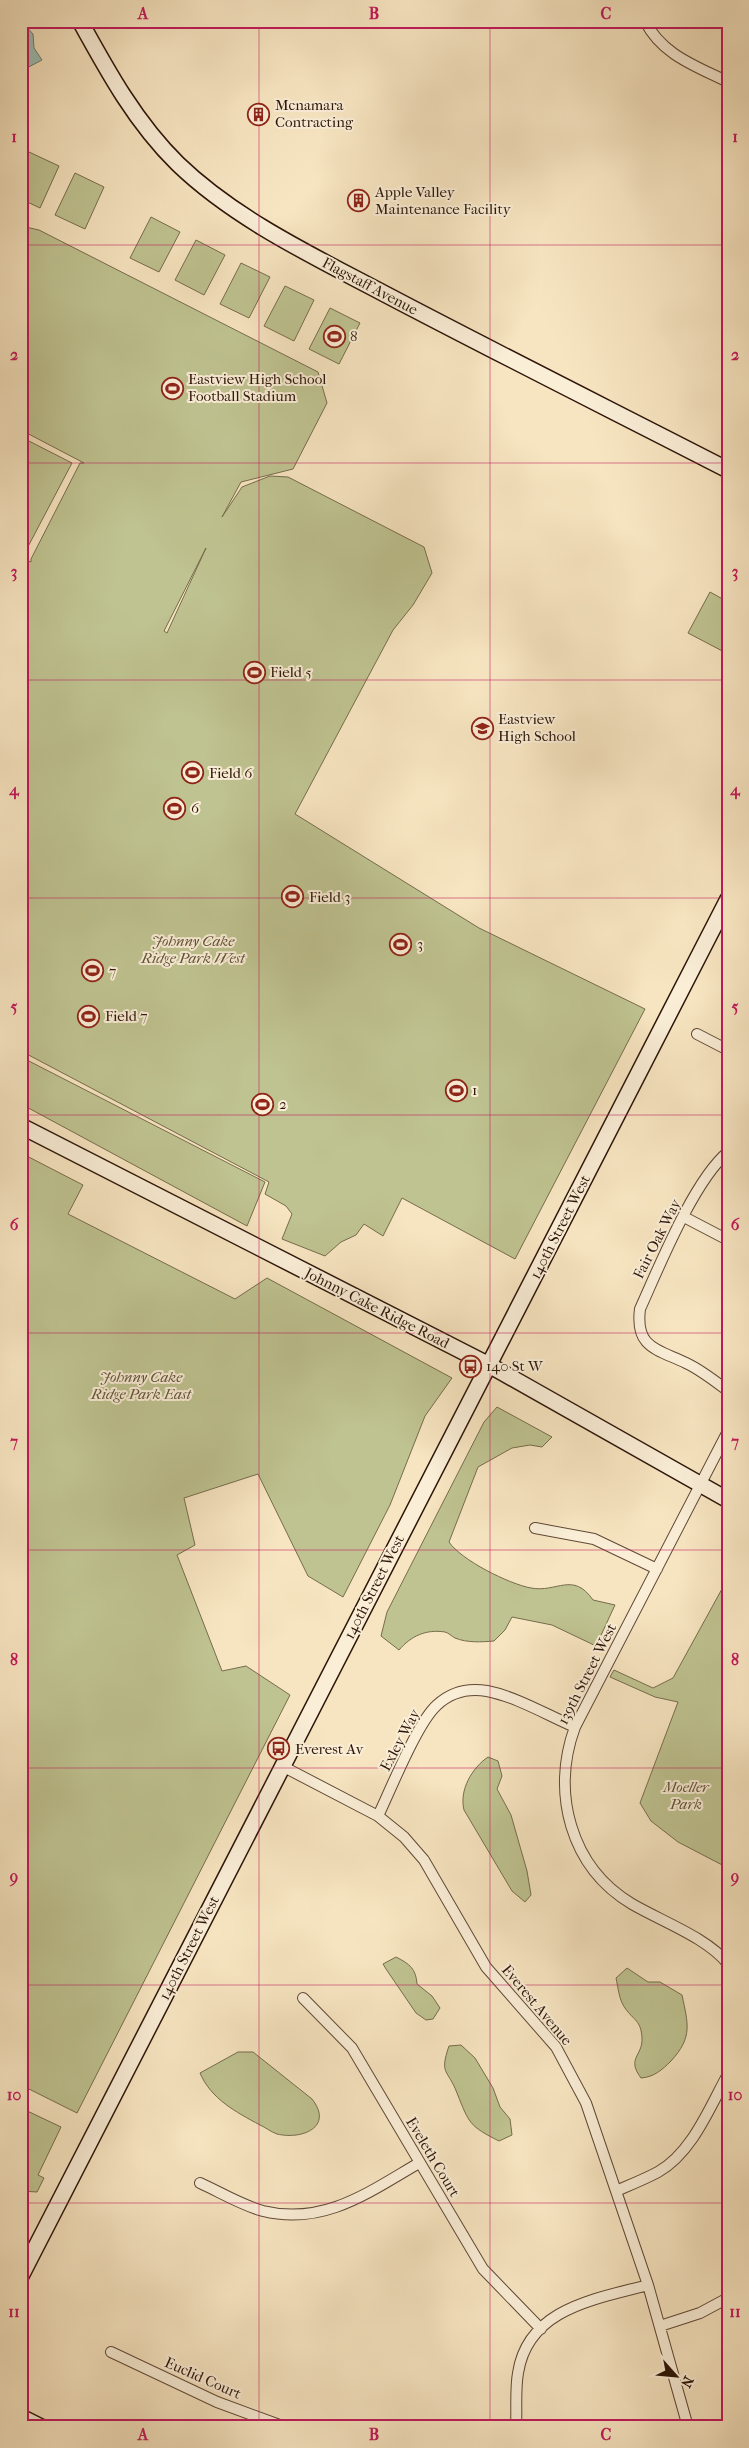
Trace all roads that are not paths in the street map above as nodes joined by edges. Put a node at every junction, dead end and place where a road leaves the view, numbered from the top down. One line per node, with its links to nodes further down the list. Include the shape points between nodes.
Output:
1 (80, 21): 4 (street, Flagstaff Avenue, via 138,119 179,164 242,215 393,298)
2 (645, 21): 3 (street, via 653,36 666,49)
3 (728, 82)
4 (728, 470)
5 (728, 899): 12 (street, 140th Street West)
6 (698, 1034): 7 (street)
7 (728, 1050)
8 (21, 1126): 12 (street, Johnny Cake Ridge Road)
9 (728, 1152): 10 (street, Fair Oak Way, via 718,1161)
10 (684, 1217): 11 (street); 13 (street, Fair Oak Way, via 640,1309 638,1322 648,1346 686,1363)
11 (728, 1240)
12 (489, 1364): 15 (street, Johnny Cake Ridge Road); 20 (street, 140th Street West)
13 (728, 1391)
14 (728, 1431): 15 (street, 139th Street West)
15 (700, 1486): 16 (street, Johnny Cake Ridge Road); 18 (street, 139th Street West)
16 (728, 1500)
17 (535, 1528): 18 (street, via 594,1539)
18 (658, 1569): 19 (street, 139th Street West)
19 (576, 1727): 21 (street, Exley Way, via 495,1693 473,1690 453,1694 436,1706 426,1720); 22 (street, 139th Street West, via 564,1772 564,1800 579,1845 592,1868 622,1898 706,1944)
20 (282, 1766): 21 (street, Everest Avenue); 28 (street, 140th Street West)
21 (378, 1816): 27 (street, Everest Avenue, via 415,1849 486,1967 556,2047 586,2103)
22 (728, 1964)
23 (303, 1998): 25 (street, Eveleth Court, via 352,2048)
24 (728, 2074): 27 (street, via 700,2125 677,2156 660,2171)
25 (419, 2163): 26 (street, via 350,2203 308,2215 261,2210); 32 (street, Eveleth Court, via 483,2269)
26 (200, 2182)
27 (616, 2191): 29 (street, Everest Avenue)
28 (21, 2276)
29 (648, 2285): 31 (street, Everest Avenue); 32 (street, via 574,2305 560,2312)
30 (728, 2298): 31 (street, via 700,2313)
31 (660, 2326): 38 (street, Everest Avenue)
32 (541, 2329): 37 (street, via 525,2350 517,2374)
33 (111, 2352): 36 (street, Euclid Court, via 217,2402)
34 (21, 2417): 35 (street)
35 (41, 2427)
36 (285, 2427)
37 (516, 2427)
38 (688, 2427)

